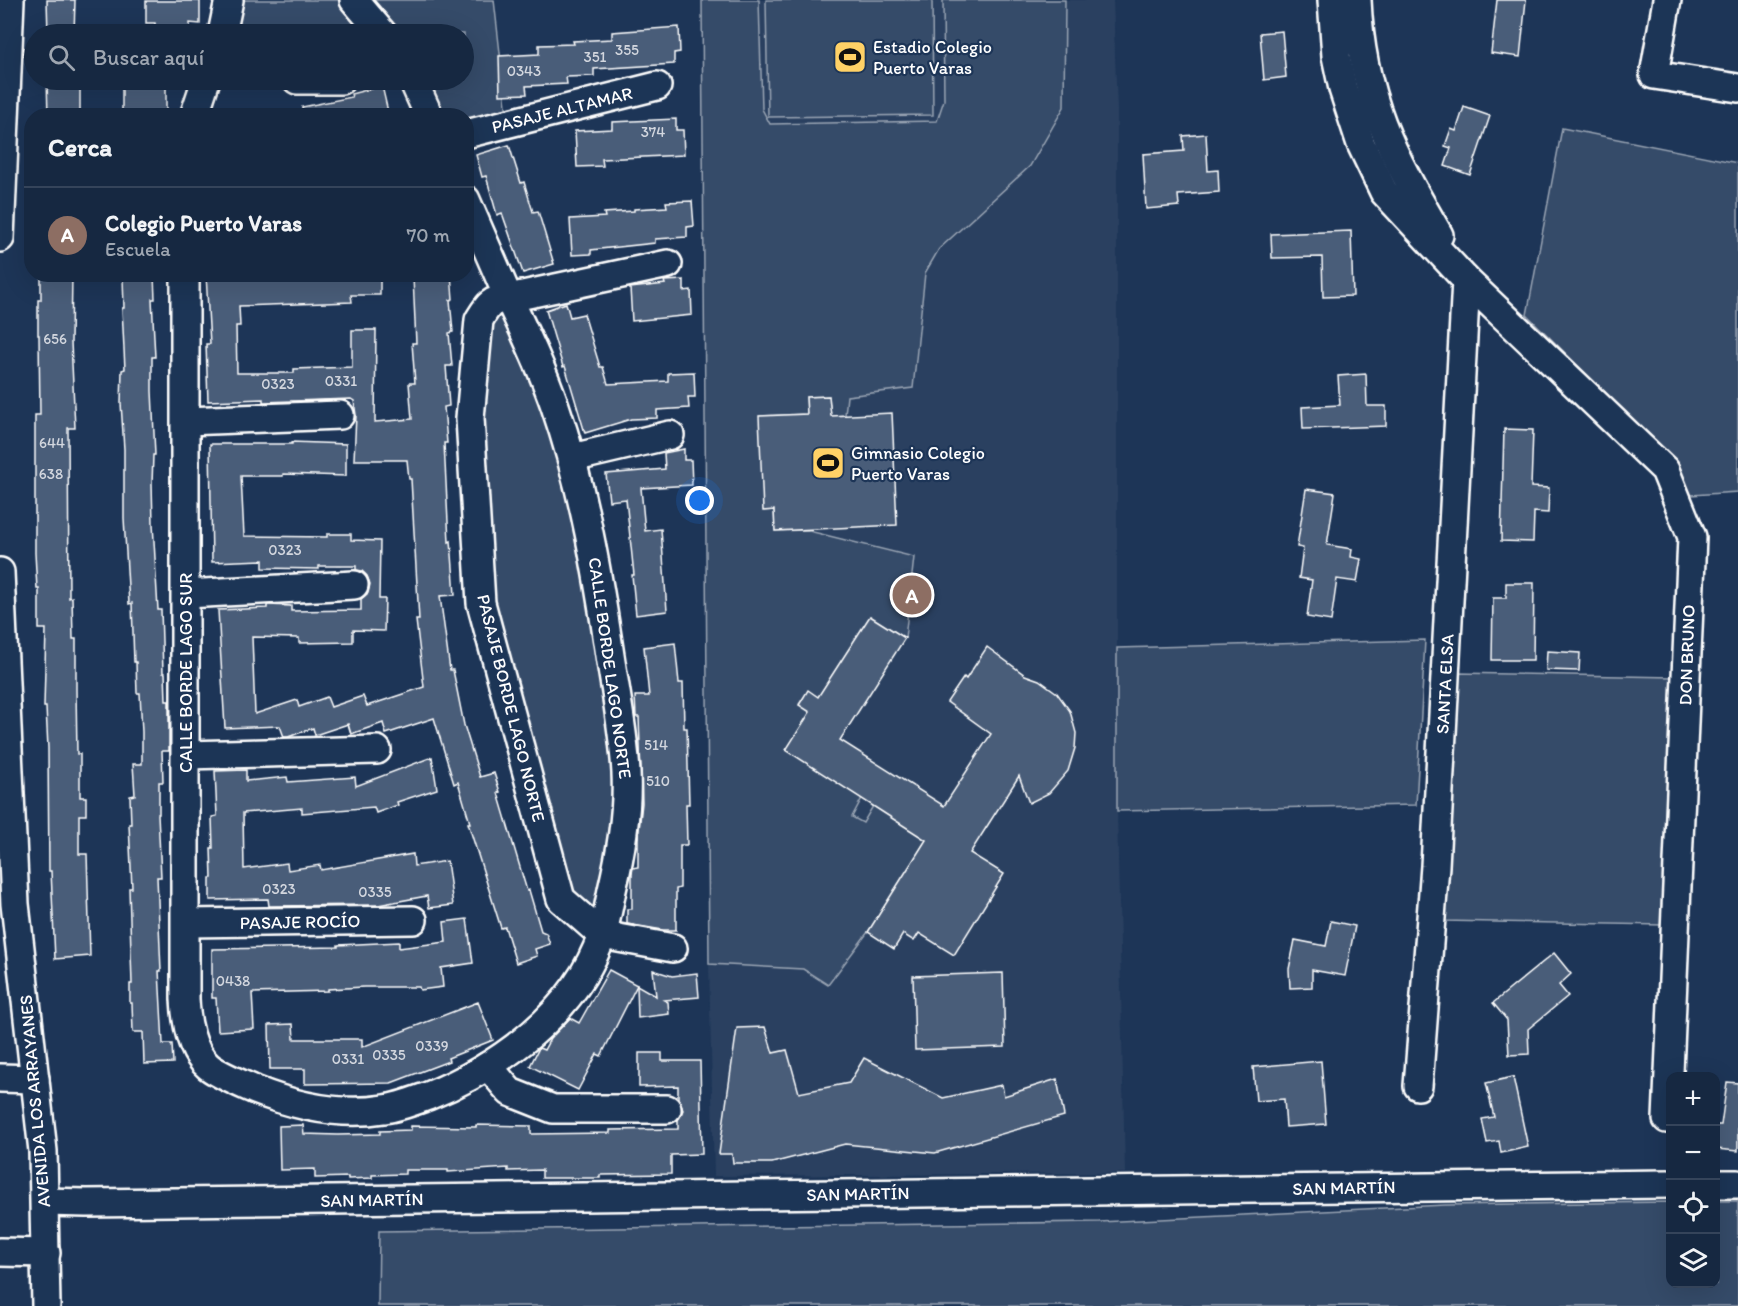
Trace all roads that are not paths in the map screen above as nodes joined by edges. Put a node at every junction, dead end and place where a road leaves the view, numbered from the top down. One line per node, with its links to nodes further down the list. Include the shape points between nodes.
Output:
1 (10, 0): 9 (street)
2 (229, 0): 7 (street)
3 (354, 0): 8 (street)
4 (1332, 0): 21 (street, via 1343,88 1373,171 1384,192)
5 (1357, 0): 21 (street, via 1361,51 1378,116 1407,181)
6 (1667, 0): 11 (street, via 1654,75)
7 (224, 24)
8 (375, 24)
9 (5, 40): 18 (street)
10 (657, 86): 16 (street, PASAJE ALTAMAR)
11 (1738, 88)
12 (203, 90): 14 (street)
13 (417, 90): 15 (street)
14 (197, 108)
15 (425, 108)
16 (474, 132)
17 (474, 218): 23 (street, CALLE BORDE LAGO NORTE)
18 (0, 226): 19 (street)
19 (0, 238)
20 (668, 264): 23 (street, PASAJE BORDE LAGO NORTE)
21 (1466, 280): 40 (street, DON BRUNO, via 1665,470 1692,537); 43 (street, SANTA ELSA, via 1435,855)
22 (185, 282): 25 (street, CALLE BORDE LAGO SUR)
23 (509, 298): 27 (street, CALLE BORDE LAGO NORTE, via 533,350); 36 (street, PASAJE BORDE LAGO NORTE, via 496,299 479,320 472,396 481,603 561,899)
24 (340, 415): 25 (street)
25 (186, 421): 30 (street, CALLE BORDE LAGO SUR)
26 (670, 435): 27 (street)
27 (572, 458): 36 (street, CALLE BORDE LAGO NORTE, via 600,583 626,777 620,856)
28 (0, 572): 33 (street, AVENIDA LOS ARRAYANES)
29 (354, 585): 30 (street)
30 (186, 594): 32 (street, CALLE BORDE LAGO SUR)
31 (377, 750): 32 (street)
32 (186, 755): 35 (street, CALLE BORDE LAGO SUR)
33 (8, 903): 42 (street, AVENIDA LOS ARRAYANES)
34 (413, 920): 35 (street, PASAJE ROCÍO)
35 (186, 923): 38 (street, CALLE BORDE LAGO SUR, via 186,1012 192,1038)
36 (602, 935): 37 (street); 39 (street, CALLE BORDE LAGO NORTE, via 563,1001 528,1037)
37 (673, 948)
38 (208, 1066): 39 (street, CALLE BORDE LAGO NORTE, via 285,1101 359,1111 417,1100)
39 (488, 1066): 44 (street, via 510,1092 553,1109)
40 (1669, 1072)
41 (0, 1078): 42 (street)
42 (35, 1079): 48 (street, AVENIDA LOS ARRAYANES)
43 (1418, 1086)
44 (668, 1109)
45 (1666, 1184): 48 (street, SAN MARTÍN)
46 (1720, 1184): 47 (street)
47 (1738, 1184)
48 (45, 1202): 50 (street, AVENIDA LOS ARRAYANES)
49 (0, 1252): 50 (street)
50 (46, 1253): 51 (street, AVENIDA LOS ARRAYANES)
51 (46, 1306)

